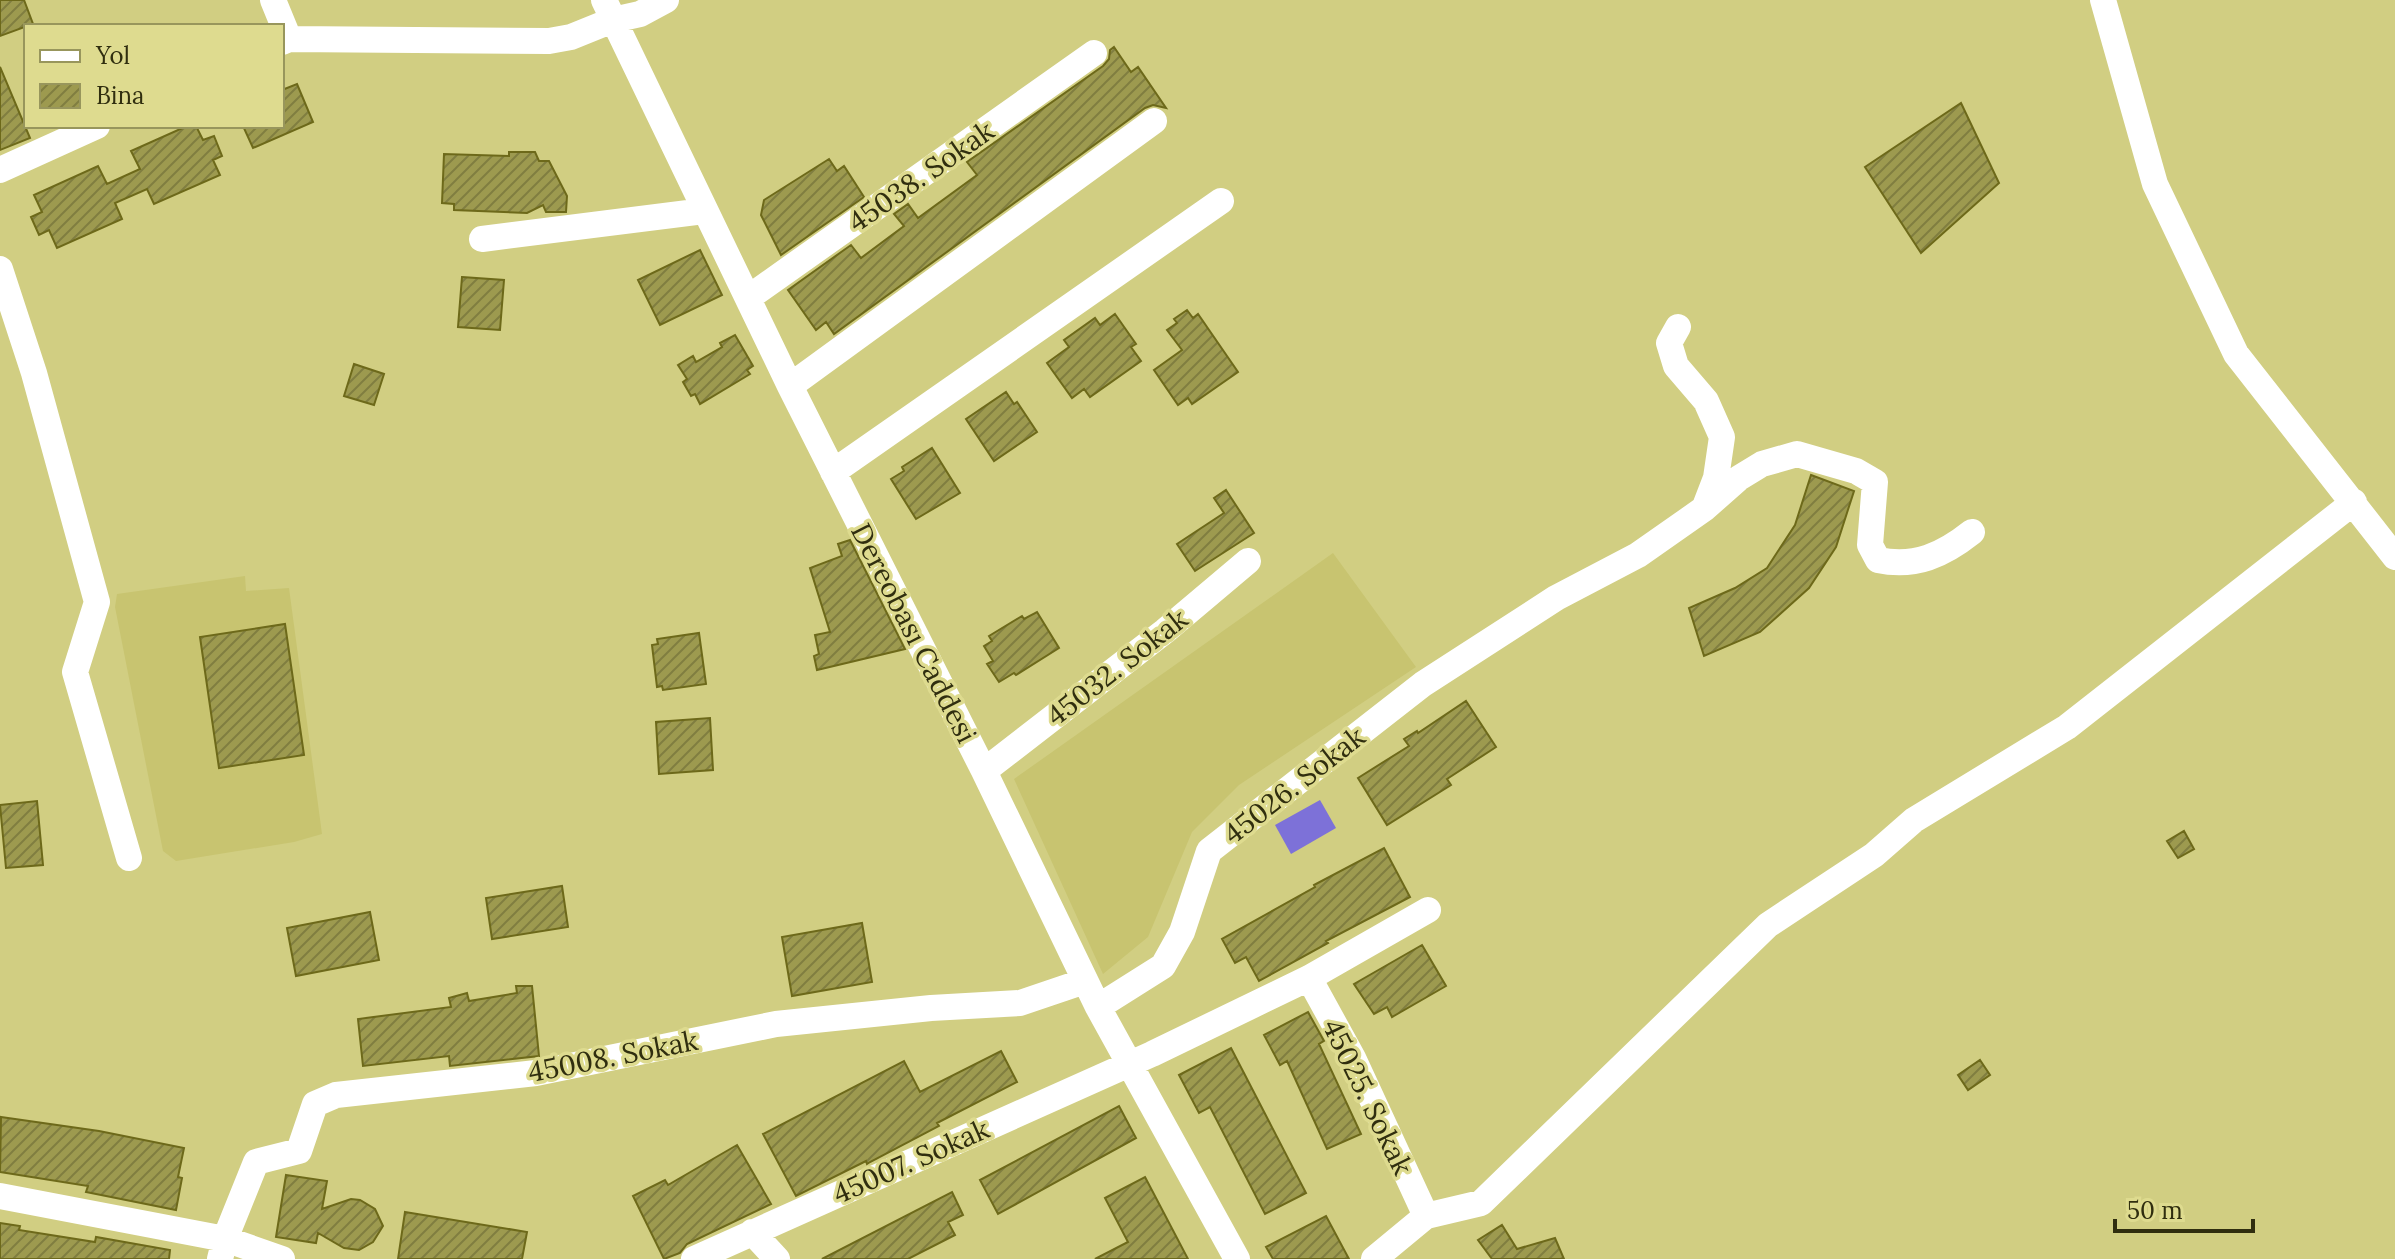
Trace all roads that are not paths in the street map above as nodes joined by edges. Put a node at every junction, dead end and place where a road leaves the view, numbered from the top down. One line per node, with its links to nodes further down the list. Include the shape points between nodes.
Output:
1 (273, 0): 5 (street)
2 (666, 0): 4 (street, via 640,14)
3 (2103, 0): 19 (street, via 2155,184 2236,354)
4 (608, 10): 6 (street, via 571,37 549,41); 12 (street, Dereobası Caddesi)
5 (280, 24)
6 (285, 41)
7 (1094, 53): 15 (street, 45038. Sokak)
8 (1154, 121): 17 (street)
9 (93, 128): 10 (street)
10 (0, 170)
11 (1221, 201): 18 (street)
12 (704, 211): 13 (street); 15 (street, Dereobası Caddesi)
13 (482, 239)
14 (0, 269): 25 (street, via 97,602 75,672)
15 (748, 298): 17 (street, Dereobası Caddesi)
16 (1678, 327): 20 (street, via 1669,343 1676,366 1706,401 1722,437)
17 (790, 386): 18 (street, Dereobası Caddesi)
18 (833, 472): 24 (street, Dereobası Caddesi)
19 (2354, 502): 22 (street); 32 (street, via 2067,727 1914,820 1874,855 1768,925 1481,1203)
20 (1705, 508): 21 (street, 45026. Sokak, via 1762,464 1797,454 1875,482 1870,545 1878,560 1914,563 1951,549); 29 (street, 45026. Sokak, via 1638,555 1556,598 1423,684 1209,851 1182,932 1163,966)
21 (1972, 532)
22 (2395, 557)
23 (1248, 561): 24 (street, 45032. Sokak)
24 (984, 771): 28 (street, Dereobası Caddesi)
25 (129, 858)
26 (1428, 910): 27 (street)
27 (1309, 978): 30 (street); 32 (street, 45025. Sokak, via 1353,1058)
28 (1085, 981): 29 (street, Dereobası Caddesi); 34 (street, 45008. Sokak, via 1020,1003 776,1024 536,1073 336,1095 315,1104 299,1151 256,1162)
29 (1098, 1007): 30 (street, Dereobası Caddesi)
30 (1128, 1063): 33 (street, 45007. Sokak); 39 (street, Dereobası Caddesi)
31 (0, 1196): 34 (street)
32 (1426, 1216): 40 (street)
33 (752, 1232): 37 (street, 45007. Sokak); 38 (street)
34 (222, 1249): 35 (street); 36 (street)
35 (250, 1259)
36 (282, 1259)
37 (694, 1259)
38 (777, 1259)
39 (1237, 1259)
40 (1374, 1259)

